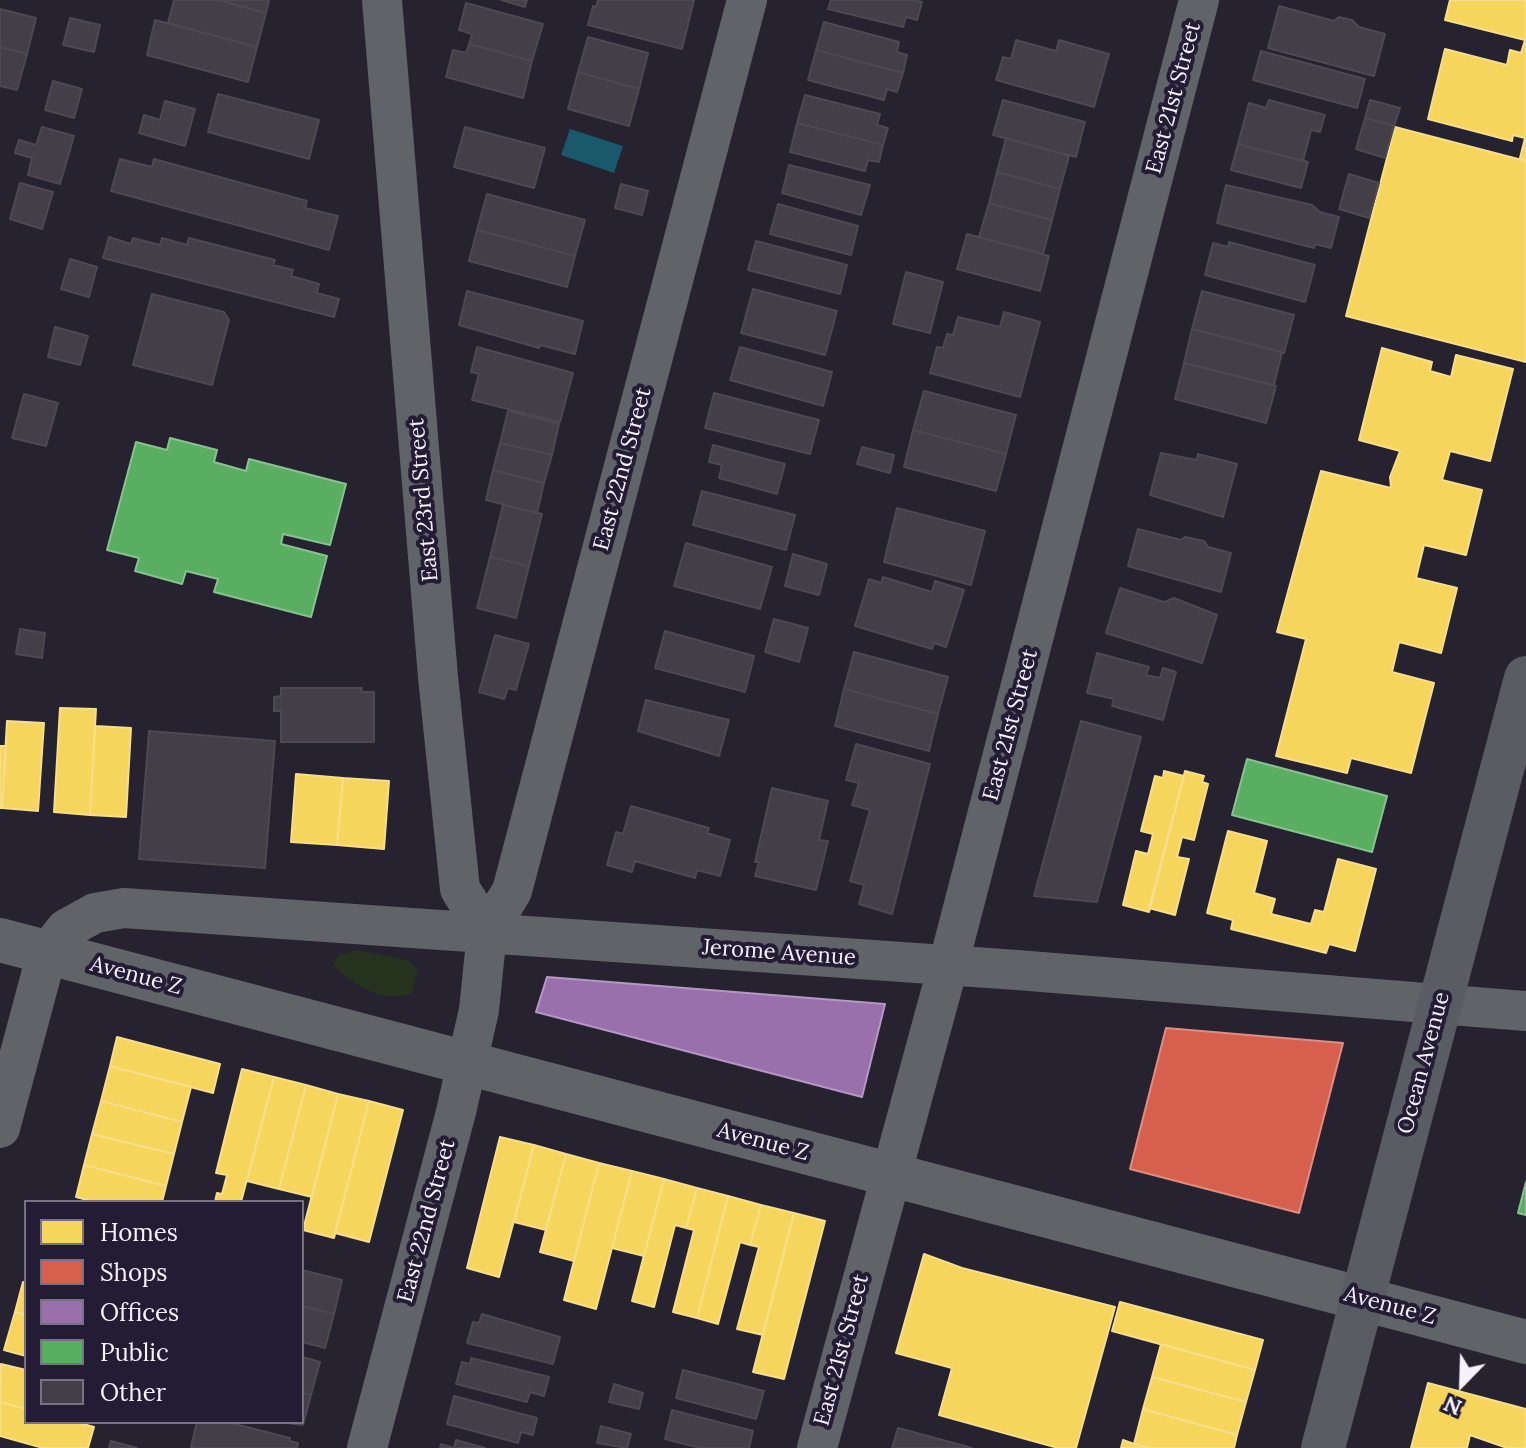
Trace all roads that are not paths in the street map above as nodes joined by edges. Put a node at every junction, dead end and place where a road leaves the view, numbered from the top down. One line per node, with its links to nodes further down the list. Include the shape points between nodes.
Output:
1 (382, 0): 5 (street, East 23rd Street, via 460,889)
2 (747, 0): 5 (street, East 22nd Street, via 512,891)
3 (1199, 0): 8 (street, East 21st Street)
4 (1526, 678): 9 (main road, Ocean Avenue)
5 (487, 932): 7 (street, Jerome Avenue, via 124,908 95,913 66,929); 8 (street, Jerome Avenue); 11 (street, East 22nd Street)
6 (0, 940): 7 (street, Avenue Z)
7 (47, 953): 11 (street, Avenue Z); 12 (street)
8 (948, 966): 9 (street, Jerome Avenue); 13 (street, East 21st Street)
9 (1440, 1005): 10 (street, Jerome Avenue); 14 (main road, Ocean Avenue)
10 (1526, 1011)
11 (466, 1064): 13 (street, Avenue Z); 16 (street, East 22nd Street)
12 (0, 1128)
13 (889, 1175): 14 (street, Avenue Z); 17 (street, East 21st Street)
14 (1362, 1299): 15 (street, Avenue Z); 18 (main road, Ocean Avenue)
15 (1526, 1342)
16 (367, 1448)
17 (817, 1448)
18 (1323, 1448)

